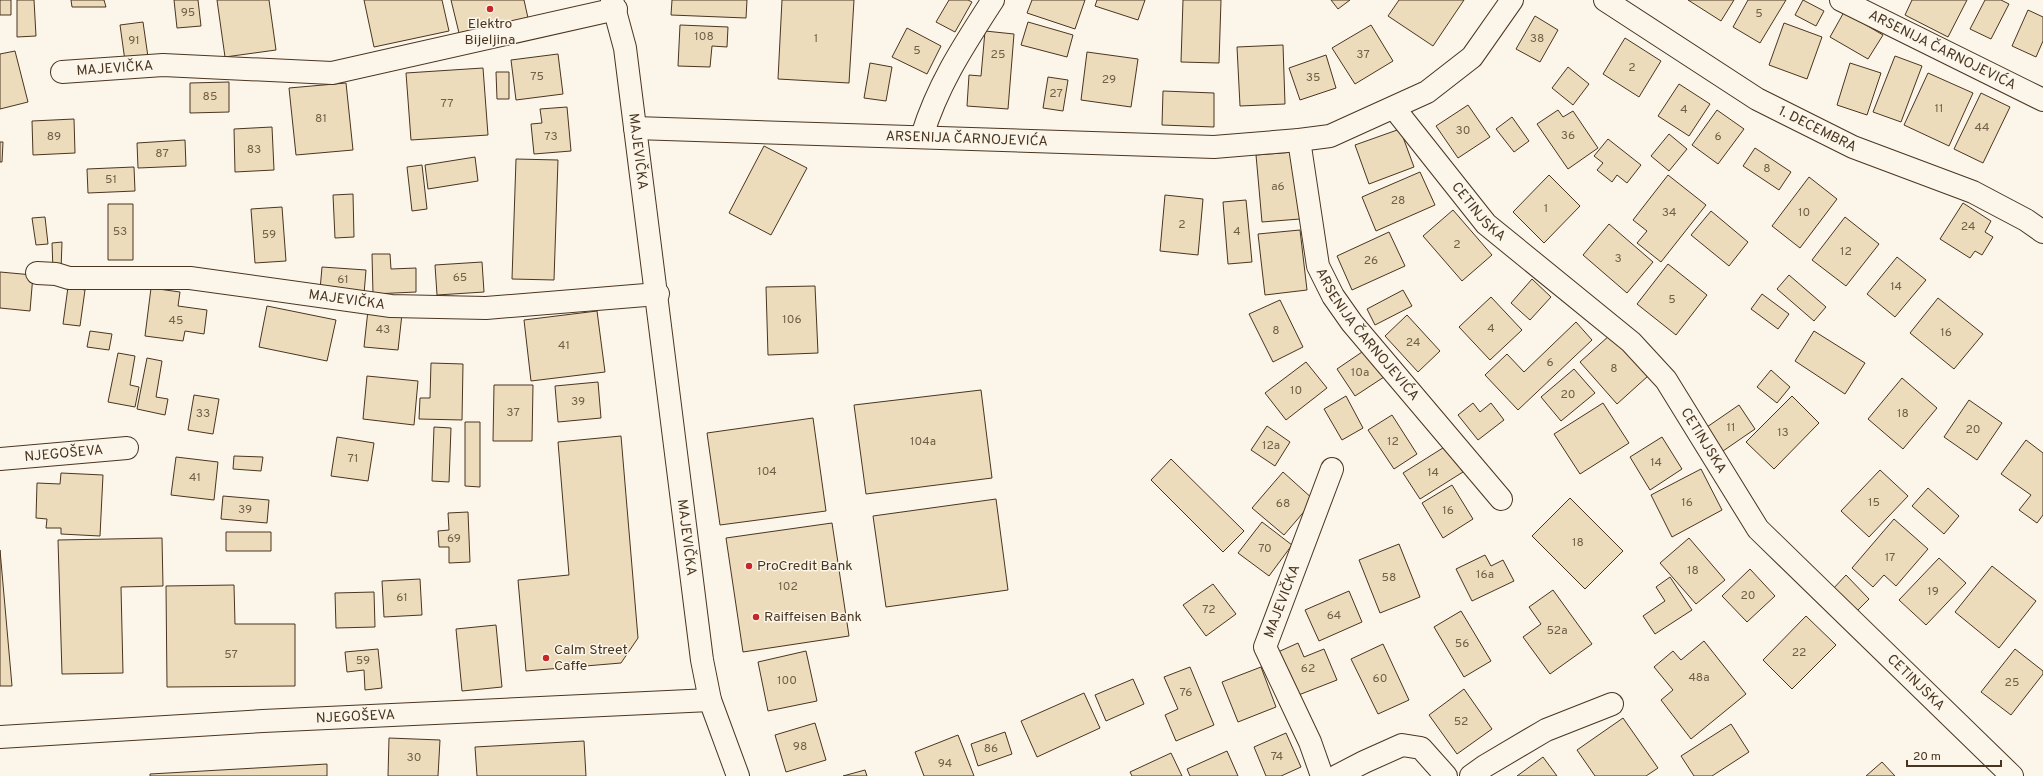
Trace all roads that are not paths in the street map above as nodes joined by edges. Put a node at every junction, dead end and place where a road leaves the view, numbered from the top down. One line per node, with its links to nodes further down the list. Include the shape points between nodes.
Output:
1 (993, 0): 10 (street, via 950,68 931,107)
2 (1512, 0): 8 (street, ARSENIJA ČARNOJEVIĆA, via 1472,57 1427,92)
3 (1605, 0): 12 (street, 1. DECEMBRA, via 1757,99 1853,147 1973,192)
4 (1841, 0): 7 (street, ARSENIJA ČARNOJEVIĆA)
5 (614, 5): 6 (street, MAJEVIČKA, via 332,73 163,65); 9 (street, MAJEVIČKA, via 626,48)
6 (62, 72)
7 (2043, 100)
8 (1394, 108): 11 (street, ARSENIJA ČARNOJEVIĆA, via 1330,136); 27 (street, CETINJSKA, via 1486,224 1631,342 1666,380 1758,529)
9 (635, 128): 10 (street, ARSENIJA ČARNOJEVIĆA); 14 (street, MAJEVIČKA)
10 (922, 136): 11 (street, ARSENIJA ČARNOJEVIĆA, via 1214,147)
11 (1299, 140): 18 (street, ARSENIJA ČARNOJEVIĆA, via 1318,266 1333,296)
12 (2043, 232)
13 (37, 273): 14 (street, MAJEVIČKA, via 69,278 190,278 391,306 486,308)
14 (658, 294): 19 (street, MAJEVIČKA, via 702,660)
15 (127, 448): 16 (street, NJEGOŠEVA)
16 (0, 459)
17 (1332, 469): 23 (street, MAJEVIČKA, via 1265,647 1310,742)
18 (1501, 499)
19 (710, 700): 21 (street, NJEGOŠEVA, via 262,721); 22 (street, MAJEVIČKA)
20 (1612, 704): 26 (street, via 1546,730)
21 (0, 737)
22 (738, 776)
23 (1322, 776)
24 (1337, 776): 25 (street, via 1402,745 1421,748)
25 (1446, 776)
26 (1471, 776)
27 (2012, 776)

